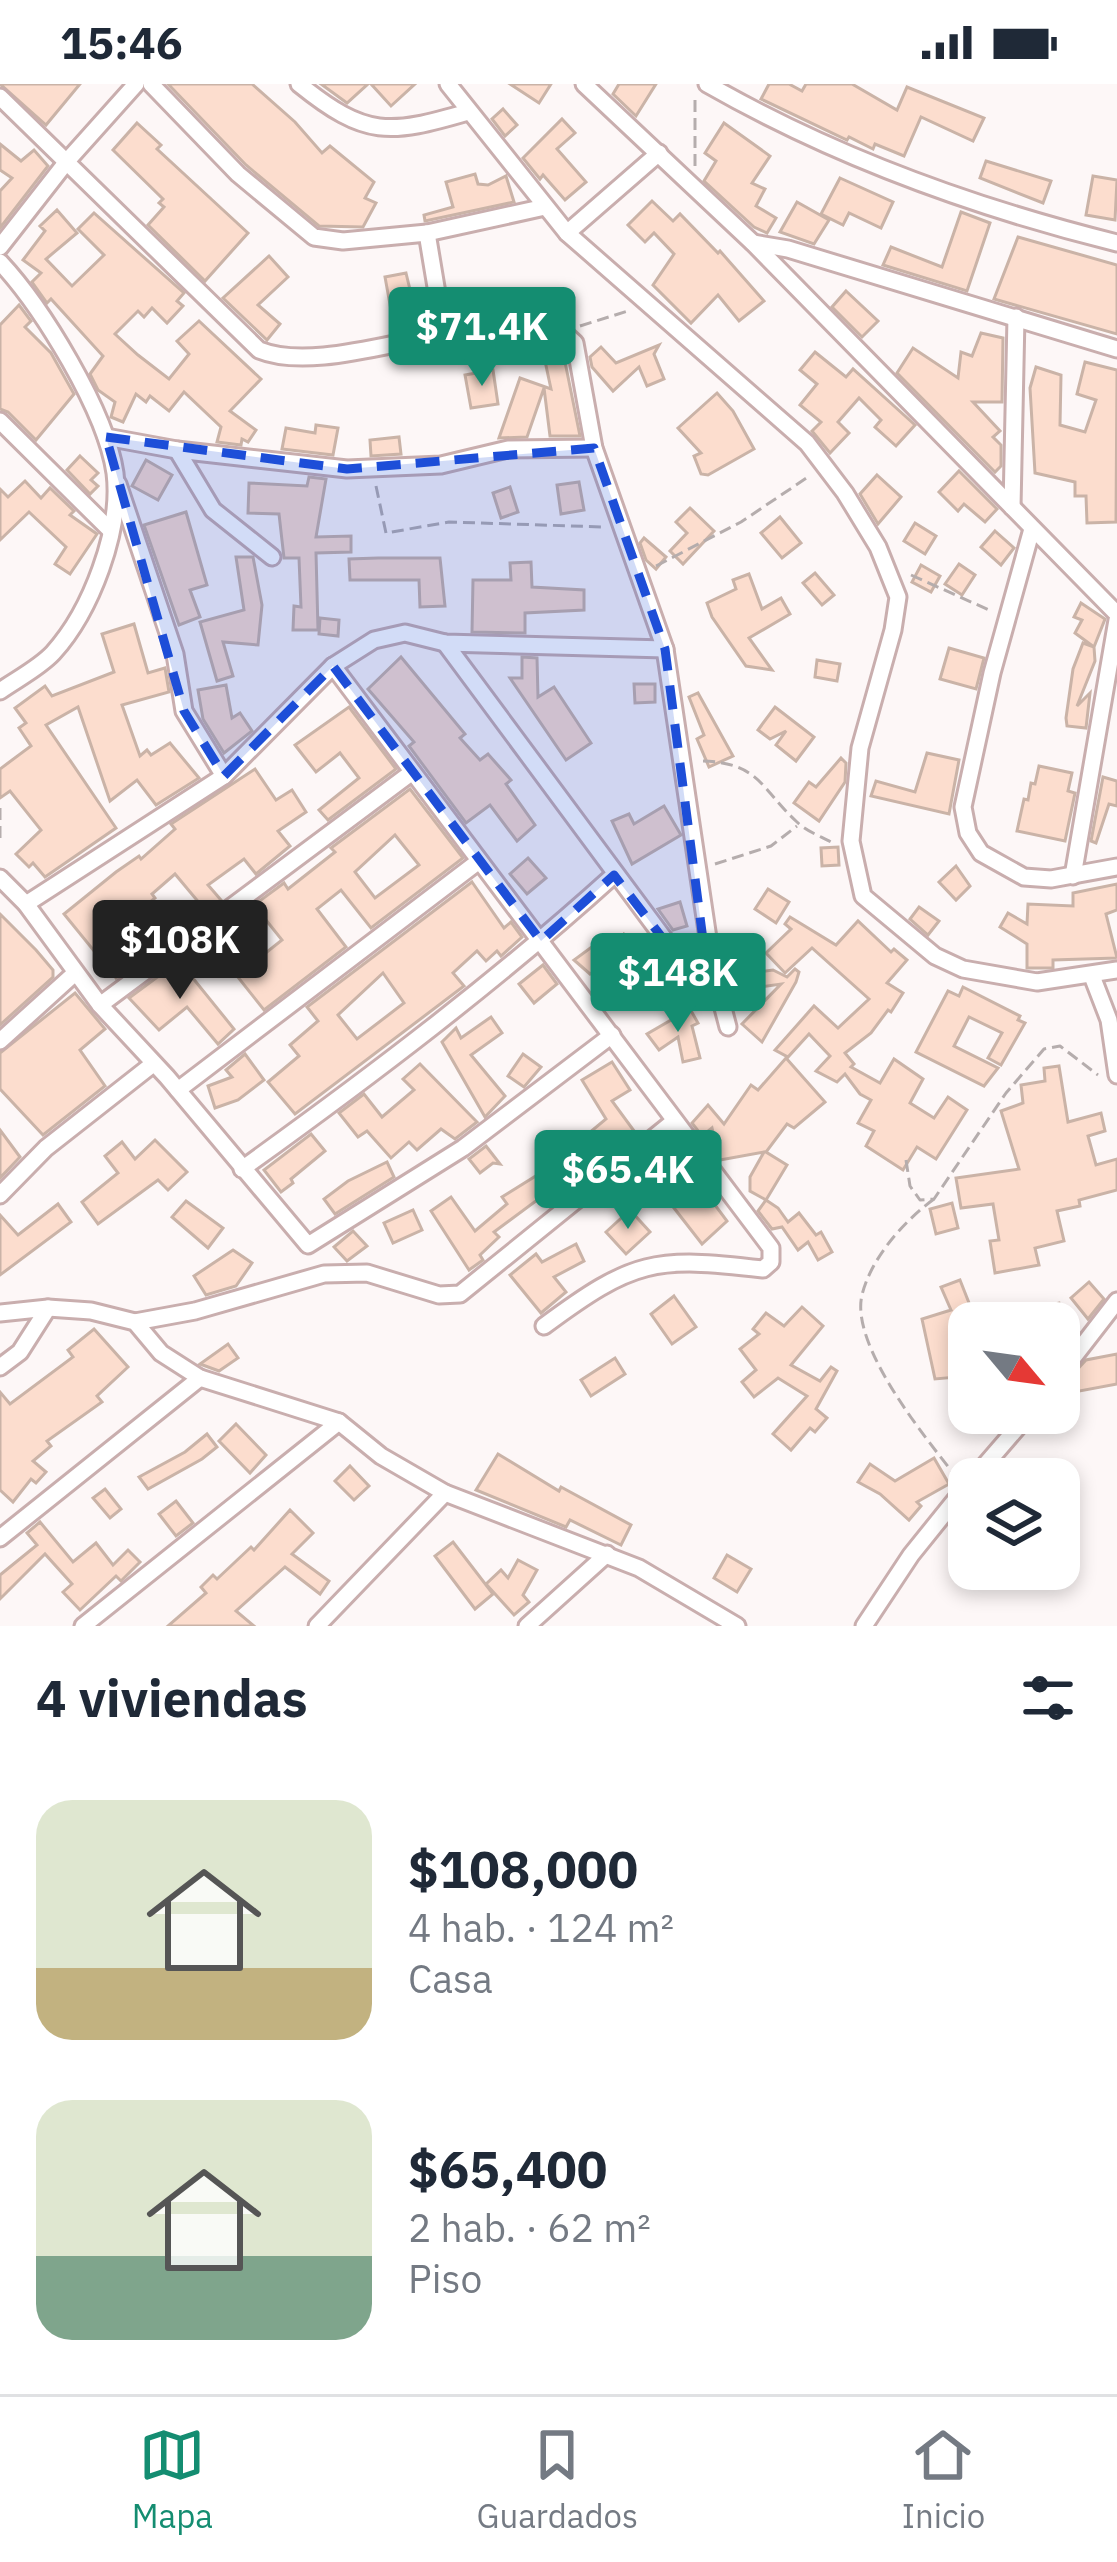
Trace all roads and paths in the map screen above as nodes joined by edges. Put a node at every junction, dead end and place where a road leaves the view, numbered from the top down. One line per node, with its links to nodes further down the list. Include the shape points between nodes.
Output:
1 (136, 84): 11 (street)
2 (151, 84): 15 (street, via 314,236)
3 (299, 84): 9 (street, via 358,123 417,127)
4 (448, 84): 9 (street)
5 (584, 84): 10 (street)
6 (696, 84): 12 (path)
7 (707, 84): 17 (street, via 780,126)
8 (0, 97): 11 (street)
9 (468, 112): 13 (street)
10 (659, 153): 12 (street); 14 (street)
11 (68, 160): 18 (street); 23 (street, via 259,350 277,358)
12 (694, 191): 16 (street)
13 (545, 207): 14 (street); 15 (street)
14 (567, 232): 20 (street)
15 (427, 233): 23 (street)
16 (753, 243): 21 (street); 31 (street)
17 (1117, 243)
18 (0, 247)
19 (0, 262): 26 (street, via 67,356)
20 (647, 305): 22 (path); 29 (street)
21 (1016, 317): 24 (street); 31 (street)
22 (563, 332): 23 (street); 27 (street, via 574,344)
23 (444, 335)
24 (1117, 349)
25 (0, 422): 32 (street)
26 (106, 437): 28 (street); 32 (street)
27 (594, 448): 30 (street, via 508,449 441,465); 33 (street)
28 (177, 450): 30 (street); 35 (street, via 213,510)
29 (823, 465): 36 (street); 37 (path, via 741,521)
30 (372, 468): 33 (path, via 386,533 449,522)
31 (1012, 508): 34 (street)
32 (117, 520): 43 (street, via 89,601 51,655); 46 (street, via 175,654 184,711)
33 (622, 528): 37 (street)
34 (1032, 529): 38 (street); 39 (street)
35 (272, 556)
36 (882, 558): 38 (path); 50 (street, via 898,597 860,748)
37 (638, 573): 41 (street)
38 (1008, 616): 55 (street, via 963,807 968,833 981,854 1024,877)
39 (1117, 617): 55 (street)
40 (445, 644): 41 (street); 42 (street, via 405,633 374,640); 54 (street)
41 (664, 649): 44 (street)
42 (333, 666): 45 (street); 46 (street)
43 (0, 691)
44 (681, 760): 48 (path, via 741,766); 53 (street)
45 (411, 773): 51 (street); 63 (street)
46 (224, 776): 57 (street)
47 (0, 808): 49 (path)
48 (799, 825): 50 (path); 53 (path, via 771,846)
49 (0, 840)
50 (854, 854): 62 (street, via 863,896 935,956 994,977)
51 (479, 861): 58 (street); 69 (street)
52 (1117, 867): 55 (street)
53 (698, 869): 59 (street)
54 (614, 875): 58 (street); 59 (street, via 694,979 708,978)
55 (1073, 876)
56 (2, 884): 57 (street)
57 (26, 904): 61 (street)
58 (541, 940): 65 (street); 72 (street)
59 (712, 965): 64 (street)
60 (1117, 970): 62 (street)
61 (74, 974): 63 (street); 66 (street)
62 (1092, 976): 68 (street, via 1109,1020)
63 (100, 1005): 67 (street)
64 (728, 1027)
65 (612, 1035): 70 (street); 72 (street, via 463,1148 308,1245)
66 (0, 1040)
67 (153, 1064): 69 (street); 73 (street)
68 (1110, 1077): 74 (path, via 1060,1046 1044,1049)
69 (178, 1090): 72 (street)
70 (673, 1122): 78 (street, via 460,1294 367,1273 324,1274); 79 (street, via 771,1249 771,1262 763,1269 665,1261 621,1274)
71 (906, 1160): 74 (path, via 920,1200)
72 (242, 1169)
73 (0, 1195)
74 (934, 1199): 85 (path, via 872,1268 861,1318 896,1392)
75 (1117, 1301): 80 (street)
76 (48, 1308): 77 (street); 78 (street); 81 (street, via 20,1352)
77 (0, 1312)
78 (135, 1322): 82 (street, via 161,1353)
79 (544, 1326)
80 (1080, 1349)
81 (0, 1367)
82 (200, 1378): 83 (street); 89 (street)
83 (339, 1422): 87 (street); 91 (street)
84 (1012, 1434): 86 (street)
85 (949, 1458)
86 (991, 1458)
87 (446, 1493): 90 (street); 92 (street)
88 (948, 1509): 95 (street)
89 (0, 1538)
90 (607, 1554): 93 (street); 94 (street)
91 (83, 1626)
92 (316, 1626)
93 (527, 1626)
94 (737, 1626)
95 (864, 1626)

